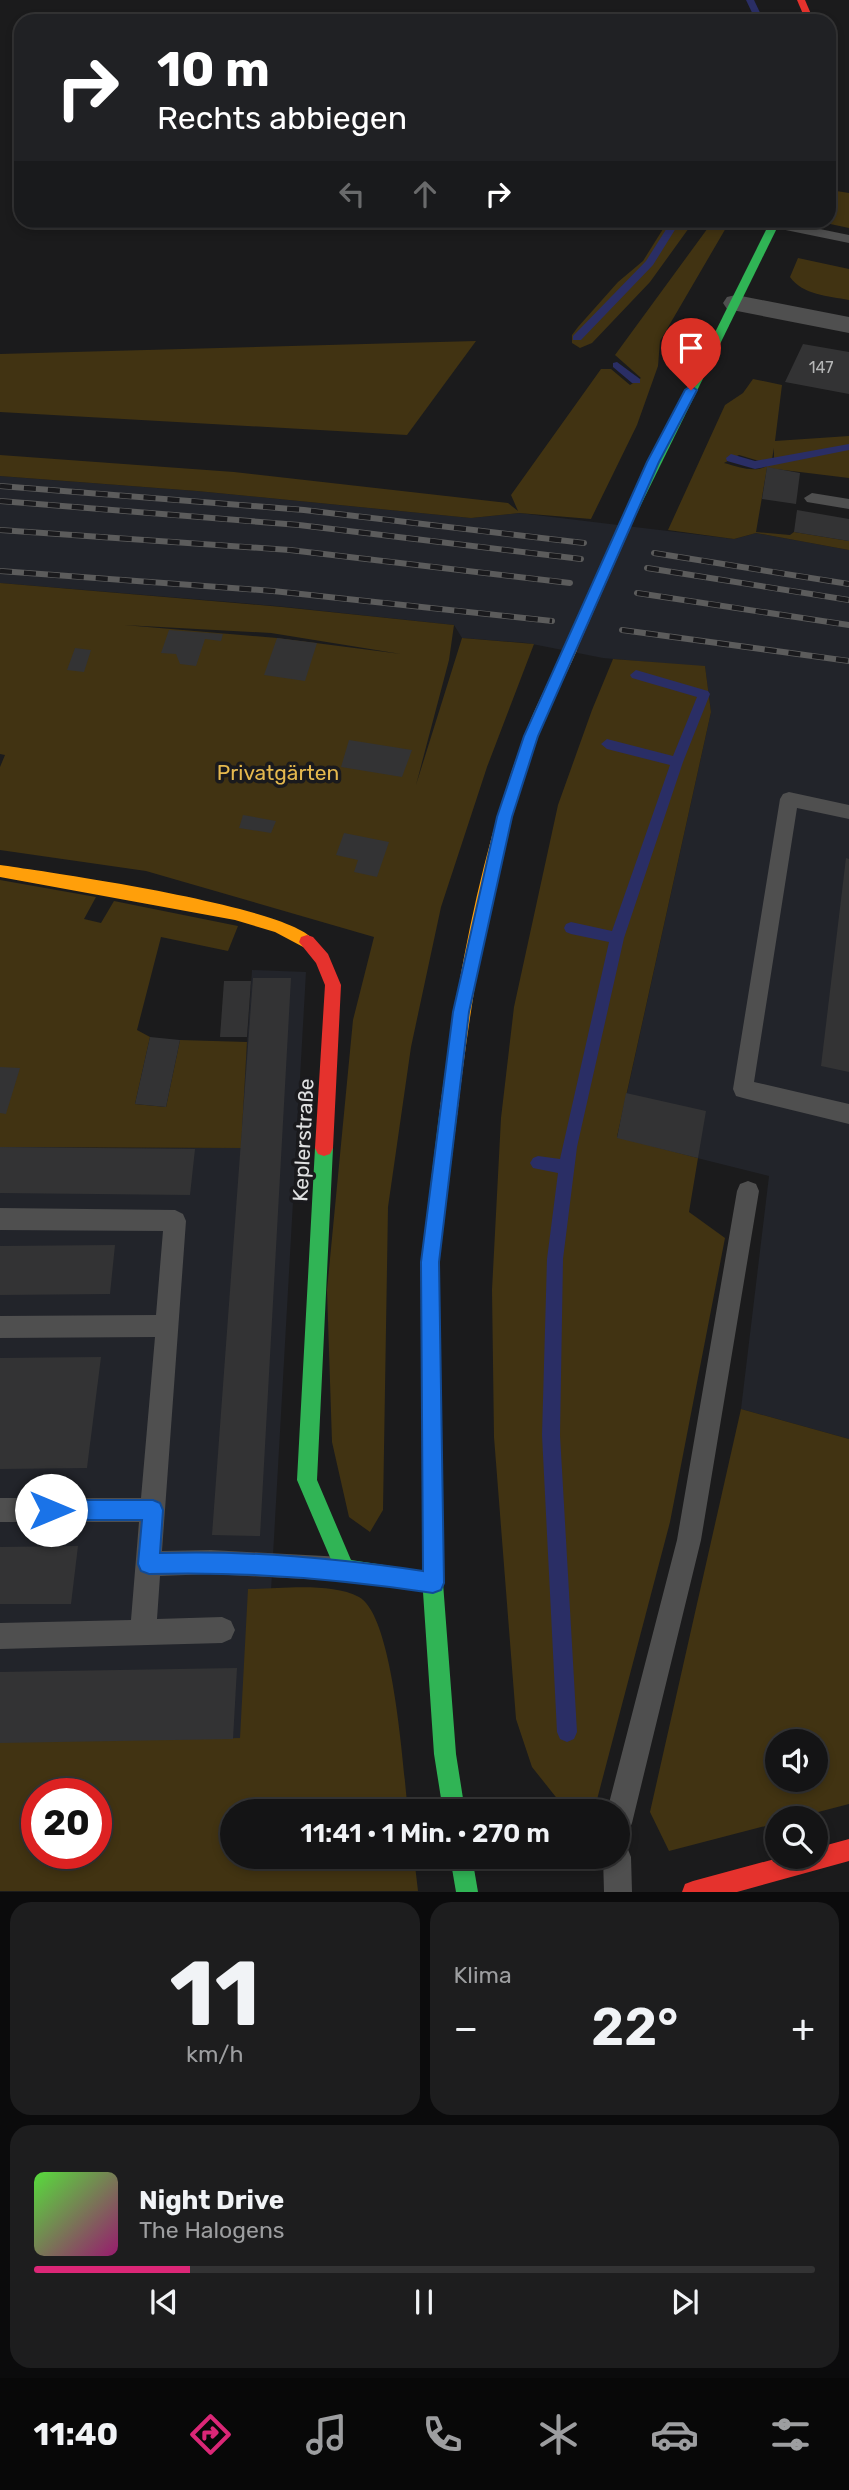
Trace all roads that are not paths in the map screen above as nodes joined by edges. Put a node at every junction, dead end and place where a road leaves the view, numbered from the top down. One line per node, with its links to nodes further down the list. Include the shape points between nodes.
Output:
1 (773, 228): 4 (street)
2 (802, 228): 3 (lane)
3 (849, 239)
4 (736, 303): 5 (street); 19 (street, bridge, via 653,462 531,736 504,817 461,1012 430,1262)
5 (849, 325)
6 (812, 498): 7 (lane)
7 (849, 504)
8 (849, 812): 10 (lane, via 789,799 744,1089)
9 (0, 870): 18 (street, Keplerstraße, via 77,881 270,925 302,937 329,970 333,985 307,1480)
10 (849, 1114)
11 (748, 1191): 24 (lane, via 689,1540)
12 (0, 1219): 13 (lane, via 175,1221)
13 (167, 1326): 14 (lane); 16 (lane)
14 (0, 1327)
15 (0, 1510): 16 (lane)
16 (153, 1510): 17 (lane)
17 (149, 1564): 18 (lane, via 211,1562); 21 (lane)
18 (345, 1569): 19 (street)
19 (433, 1583): 23 (street)
20 (222, 1630): 21 (lane)
21 (143, 1632): 22 (lane)
22 (0, 1636)
23 (452, 1799)
24 (624, 1799)
25 (849, 1850): 30 (street)
26 (463, 1869): 28 (street)
27 (617, 1869): 29 (lane)
28 (467, 1892)
29 (618, 1892)
30 (694, 1892)

